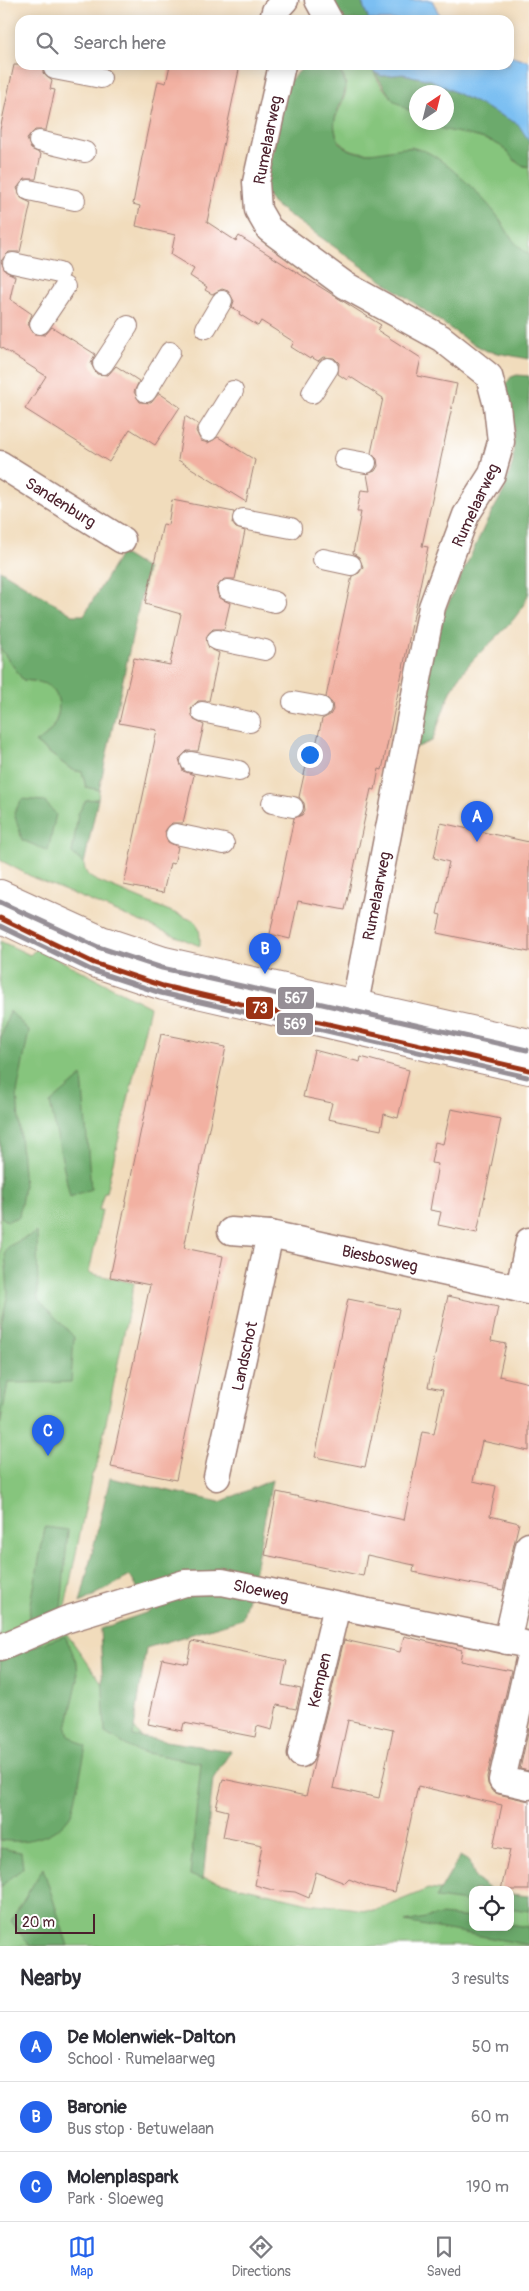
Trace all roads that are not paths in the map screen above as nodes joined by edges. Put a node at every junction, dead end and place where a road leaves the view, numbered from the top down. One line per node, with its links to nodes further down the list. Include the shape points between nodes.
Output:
1 (285, 0): 3 (street)
2 (318, 0): 4 (street)
3 (274, 15)
4 (326, 15)
5 (59, 70): 7 (street)
6 (281, 70): 48 (street, Rumelaarweg, via 256,182 258,210 269,230 345,285 441,338 489,376 501,442 492,474 466,515 432,607)
7 (101, 78)
8 (39, 141): 9 (street)
9 (85, 152)
10 (28, 190): 11 (street)
11 (75, 200)
12 (13, 263): 14 (street, via 62,280)
13 (222, 301): 16 (street)
14 (40, 324)
15 (128, 326): 18 (street)
16 (206, 328)
17 (170, 352): 21 (street)
18 (103, 364)
19 (328, 368): 22 (street)
20 (233, 391): 23 (street)
21 (146, 392)
22 (312, 393)
23 (208, 430)
24 (344, 459): 25 (street)
25 (366, 463)
26 (0, 464): 29 (street, Sandenburg)
27 (243, 519): 28 (street)
28 (290, 528)
29 (122, 540)
30 (323, 560): 31 (street)
31 (351, 565)
32 (228, 590): 33 (street)
33 (275, 602)
34 (217, 640): 35 (street)
35 (265, 650)
36 (293, 702): 37 (street)
37 (321, 707)
38 (202, 712): 39 (street)
39 (250, 722)
40 (191, 762): 41 (street)
41 (239, 771)
42 (272, 803): 43 (street)
43 (293, 806)
44 (176, 834): 45 (street)
45 (224, 844)
46 (0, 894): 48 (street, via 101,940)
47 (0, 918): 48 (street, via 94,963 154,983)
48 (352, 1017): 49 (street); 50 (street)
49 (529, 1042)
50 (529, 1070)
51 (231, 1231): 52 (street, Biesbosweg)
52 (270, 1234): 54 (street, Biesbosweg); 55 (street, Landschot)
53 (529, 1241): 54 (street)
54 (524, 1290)
55 (217, 1477)
56 (529, 1546): 58 (street)
57 (337, 1606): 58 (street, Sloeweg); 59 (street, Sloeweg, via 222,1582 185,1584 65,1620); 61 (street, Kempen)
58 (518, 1643)
59 (0, 1648)
60 (529, 1660): 62 (street, via 502,1780)
61 (302, 1754)
62 (529, 1786)

